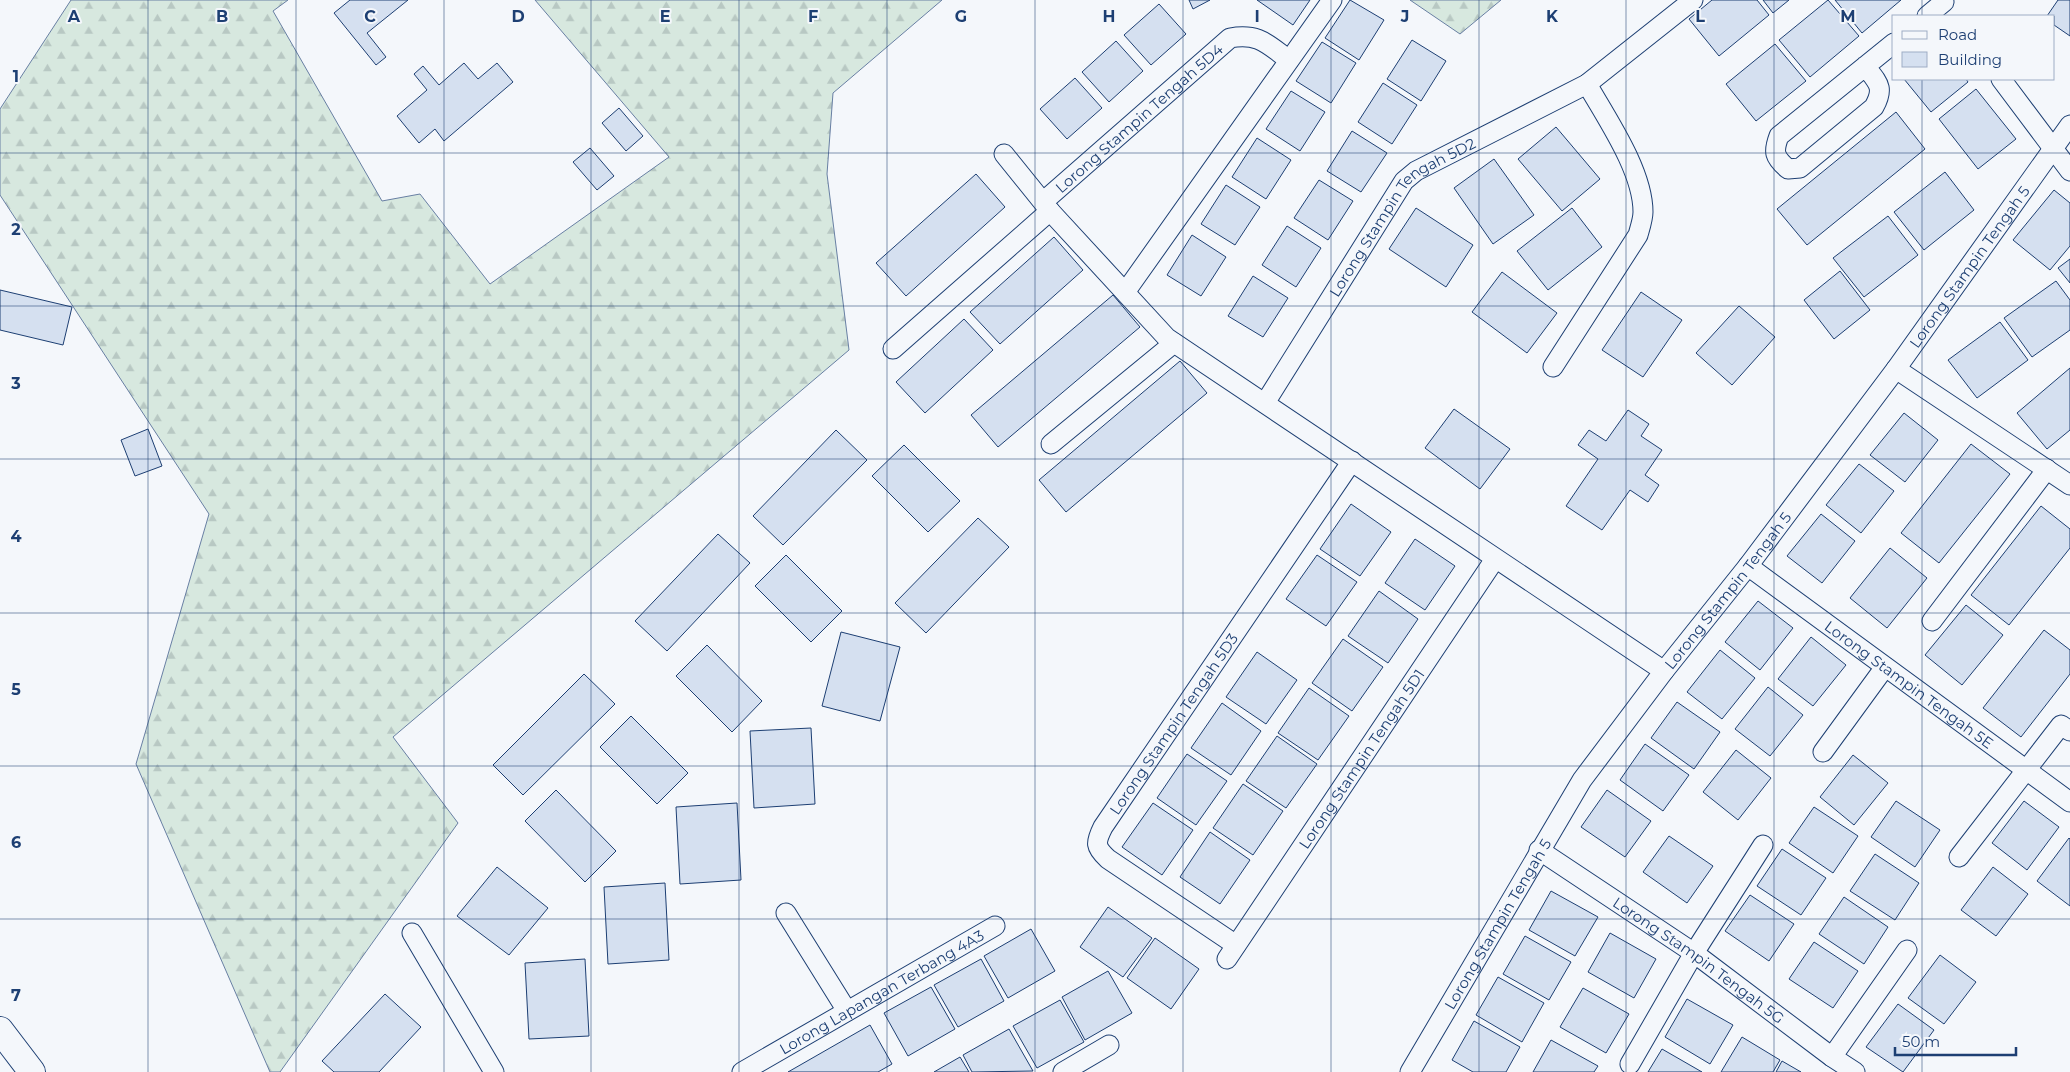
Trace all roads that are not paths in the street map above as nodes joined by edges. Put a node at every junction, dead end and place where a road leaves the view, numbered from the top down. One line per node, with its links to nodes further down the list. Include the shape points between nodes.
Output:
1 (1332, 0): 6 (street)
2 (1693, 0): 9 (street, Lorong Stampin Tengah 5D2)
3 (1947, 6): 4 (street)
4 (1929, 15)
5 (1892, 45): 7 (street)
6 (1289, 60): 14 (street, Lorong Stampin Tengah 5D4, via 1258,38 1230,38); 15 (street)
7 (1865, 66): 7 (street, via 1779,136 1774,149 1778,160 1788,168 1800,168 1874,107 1881,95 1879,84)
8 (2002, 80): 11 (street)
9 (1587, 84): 18 (street, via 1636,177 1643,212 1638,235); 20 (street, Lorong Stampin Tengah 5D2, via 1416,171 1404,181)
10 (2070, 125): 11 (street, Lorong Stampin Tengah 5)
11 (2052, 148): 13 (street); 19 (street, Lorong Stampin Tengah 5)
12 (1004, 154): 14 (street)
13 (2070, 172)
14 (1047, 206): 15 (street); 17 (street, Lorong Stampin Tengah 5D4)
15 (1126, 291): 16 (street)
16 (1174, 343): 20 (street); 21 (street)
17 (893, 349)
18 (1553, 367)
19 (1896, 369): 23 (street); 25 (street, Lorong Stampin Tengah 5)
20 (1265, 403): 22 (street)
21 (1051, 444)
22 (1352, 460): 24 (street); 40 (street, Lorong Stampin Tengah 5D3, via 1097,839 1097,847 1108,860)
23 (2061, 473): 26 (street)
24 (1495, 559): 28 (street); 40 (street, Lorong Stampin Tengah 5D1)
25 (1748, 566): 27 (street, Lorong Stampin Tengah 5E); 28 (street, Lorong Stampin Tengah 5)
26 (1932, 621)
27 (1885, 667): 30 (street); 31 (street, Lorong Stampin Tengah 5E)
28 (1664, 671): 34 (street, Lorong Stampin Tengah 5, via 1582,780)
29 (2067, 723): 31 (street)
30 (1823, 752)
31 (2026, 770): 32 (street, Lorong Stampin Tengah 5E); 35 (street)
32 (2070, 802)
33 (1763, 845): 41 (street)
34 (1539, 850): 41 (street, Lorong Stampin Tengah 5G); 51 (street, Lorong Stampin Tengah 5)
35 (1959, 856)
36 (786, 913): 42 (street)
37 (995, 926): 42 (street, Lorong Lapangan Terbang 4A3)
38 (412, 932): 48 (street)
39 (1907, 950): 45 (street)
40 (1232, 952)
41 (1694, 953): 45 (street, Lorong Stampin Tengah 5G); 46 (street)
42 (848, 1011): 49 (street, Lorong Lapangan Terbang 4A3)
43 (0, 1030): 47 (highway)
44 (1109, 1045): 50 (street)
45 (1832, 1057): 52 (street, Lorong Stampin Tengah 5G)
46 (1630, 1064)
47 (32, 1072)
48 (494, 1072)
49 (742, 1072)
50 (1063, 1072)
51 (1410, 1072)
52 (1855, 1072)

